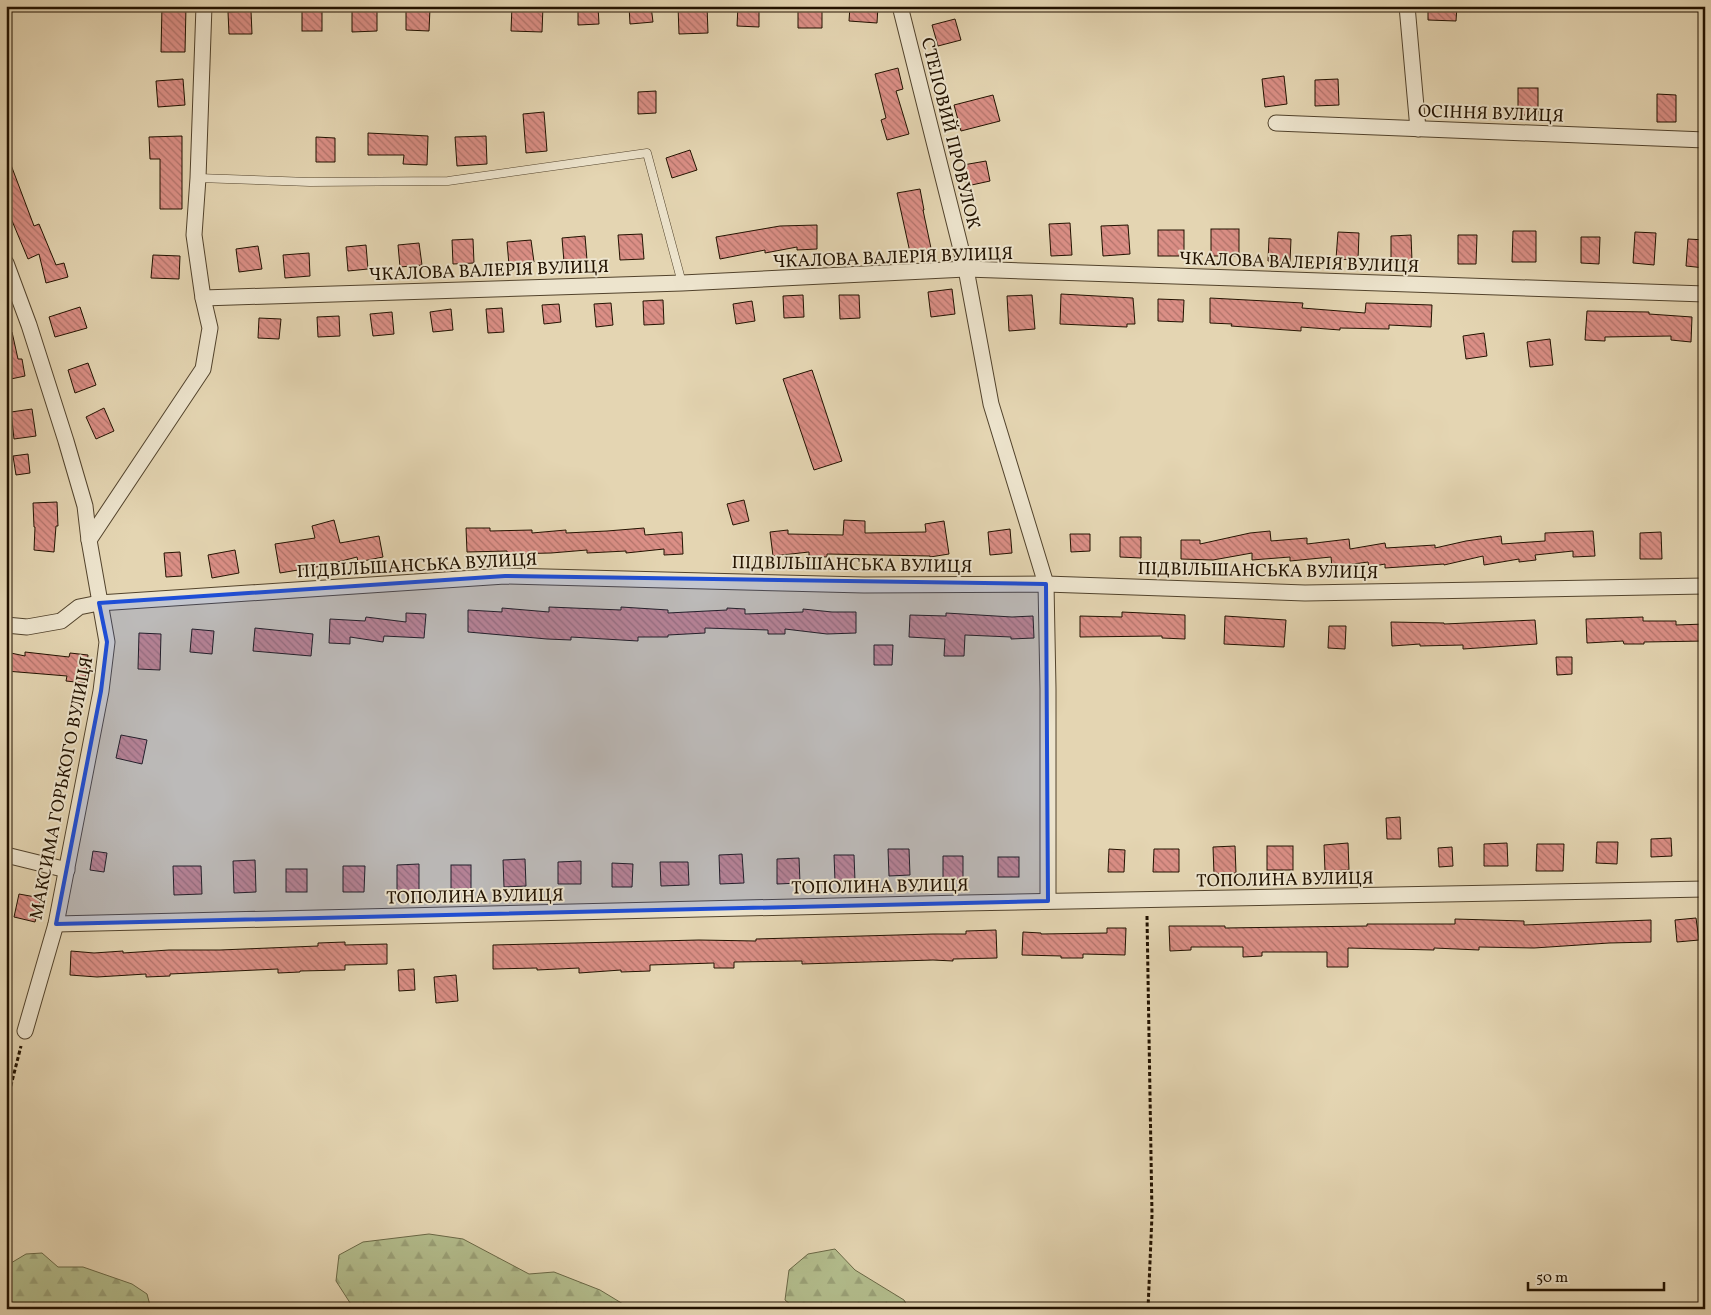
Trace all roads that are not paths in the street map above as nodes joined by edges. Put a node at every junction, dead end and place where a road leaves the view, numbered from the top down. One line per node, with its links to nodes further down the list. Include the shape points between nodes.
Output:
1 (204, 6): 7 (street)
2 (900, 6): 9 (street, СТЕПОВИЙ ПРОВУЛОК)
3 (1407, 6): 5 (street)
4 (1276, 123): 5 (street, ОСІННЯ ВУЛИЦЯ)
5 (1418, 129): 6 (street, ОСІННЯ ВУЛИЦЯ)
6 (1705, 140)
7 (198, 178): 10 (lane, via 310,182 448,181 648,153); 12 (street, via 194,236)
8 (6, 263): 13 (street, МАКСИМА ГОРЬКОГО ВУЛИЦЯ, via 66,442 85,506)
9 (966, 270): 10 (street, ЧКАЛОВА ВАЛЕРІЯ ВУЛИЦЯ); 11 (street, ЧКАЛОВА ВАЛЕРІЯ ВУЛИЦЯ); 14 (street, СТЕПОВИЙ ПРОВУЛОК, via 991,404)
10 (682, 283): 12 (street, ЧКАЛОВА ВАЛЕРІЯ ВУЛИЦЯ)
11 (1705, 294)
12 (203, 298): 13 (street, via 210,328 203,369)
13 (89, 540): 16 (street, МАКСИМА ГОРЬКОГО ВУЛИЦЯ)
14 (1046, 584): 15 (street, ПІДВІЛЬШАНСЬКА ВУЛИЦЯ, via 1305,593); 16 (street, ПІДВІЛЬШАНСЬКА ВУЛИЦЯ, via 864,584 505,576); 21 (street, СТЕПОВИЙ ПРОВУЛОК)
15 (1705, 586)
16 (99, 604): 17 (street, ПІДВІЛЬШАНСЬКА ВУЛИЦЯ, via 79,607 61,621 27,627); 19 (street, МАКСИМА ГОРЬКОГО ВУЛИЦЯ, via 107,642)
17 (6, 625)
18 (6, 856): 19 (street)
19 (67, 870): 22 (street, МАКСИМА ГОРЬКОГО ВУЛИЦЯ)
20 (1705, 889): 21 (street, ТОПОЛИНА ВУЛИЦЯ)
21 (1048, 901): 22 (street, ТОПОЛИНА ВУЛИЦЯ)
22 (56, 924): 23 (street, МАКСИМА ГОРЬКОГО ВУЛИЦЯ)
23 (25, 1031)

